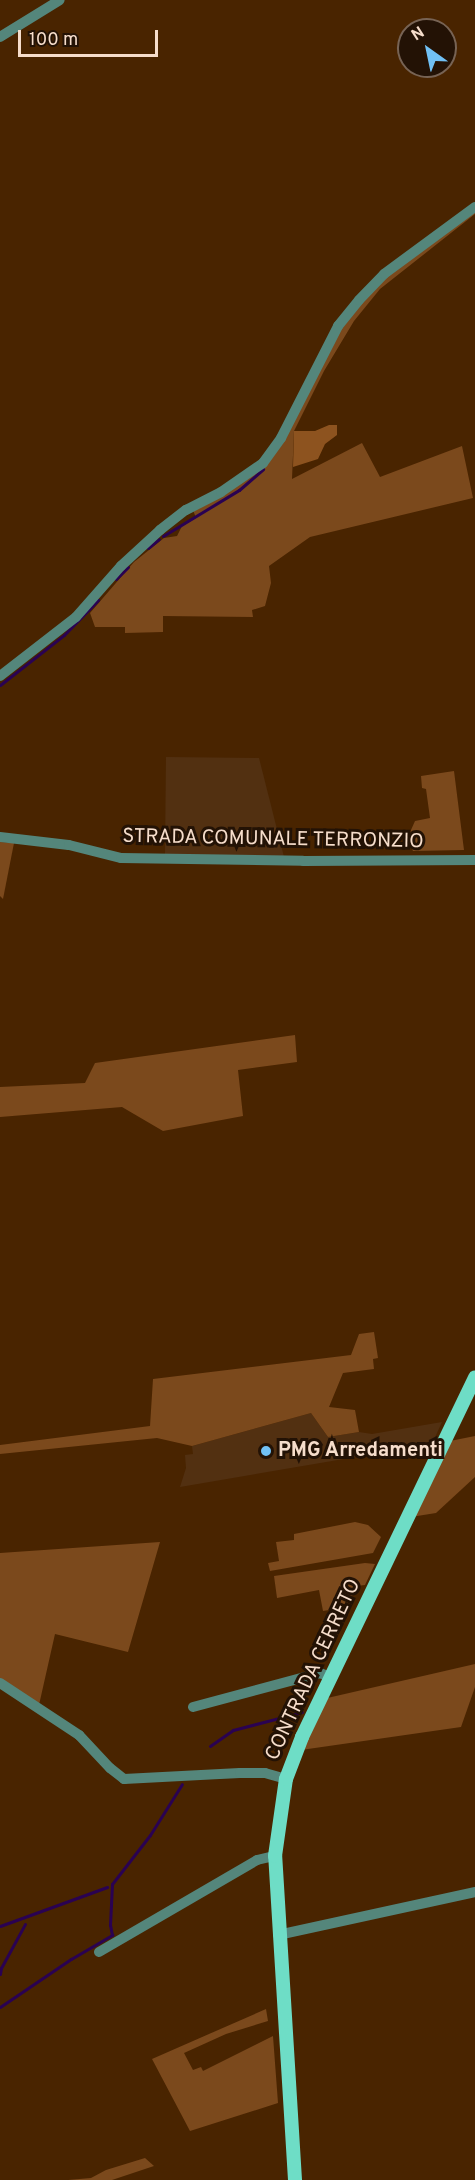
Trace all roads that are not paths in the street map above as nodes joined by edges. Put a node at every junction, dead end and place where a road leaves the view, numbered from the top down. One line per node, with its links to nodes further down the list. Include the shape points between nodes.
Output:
1 (60, 0): 2 (street)
2 (0, 37)
3 (475, 207): 4 (street, via 384,274 359,300 338,326 281,438 263,463 160,530 121,566 76,617)
4 (0, 676)
5 (0, 837): 6 (street, STRADA COMUNALE TERRONZIO, via 69,845 121,858)
6 (475, 860)
7 (475, 1377): 8 (main road, CONTRADA CERRETO)
8 (330, 1677): 10 (street, via 320,1673); 11 (main road, CONTRADA CERRETO)
9 (0, 1683): 11 (street, via 79,1735 124,1779 265,1773)
10 (193, 1707)
11 (286, 1779): 12 (main road, CONTRADA CERRETO)
12 (275, 1856): 14 (main road, CONTRADA CERRETO); 15 (street, via 256,1860)
13 (475, 1892): 14 (street)
14 (278, 1935): 16 (main road, CONTRADA CERRETO)
15 (99, 1952)
16 (295, 2180)

